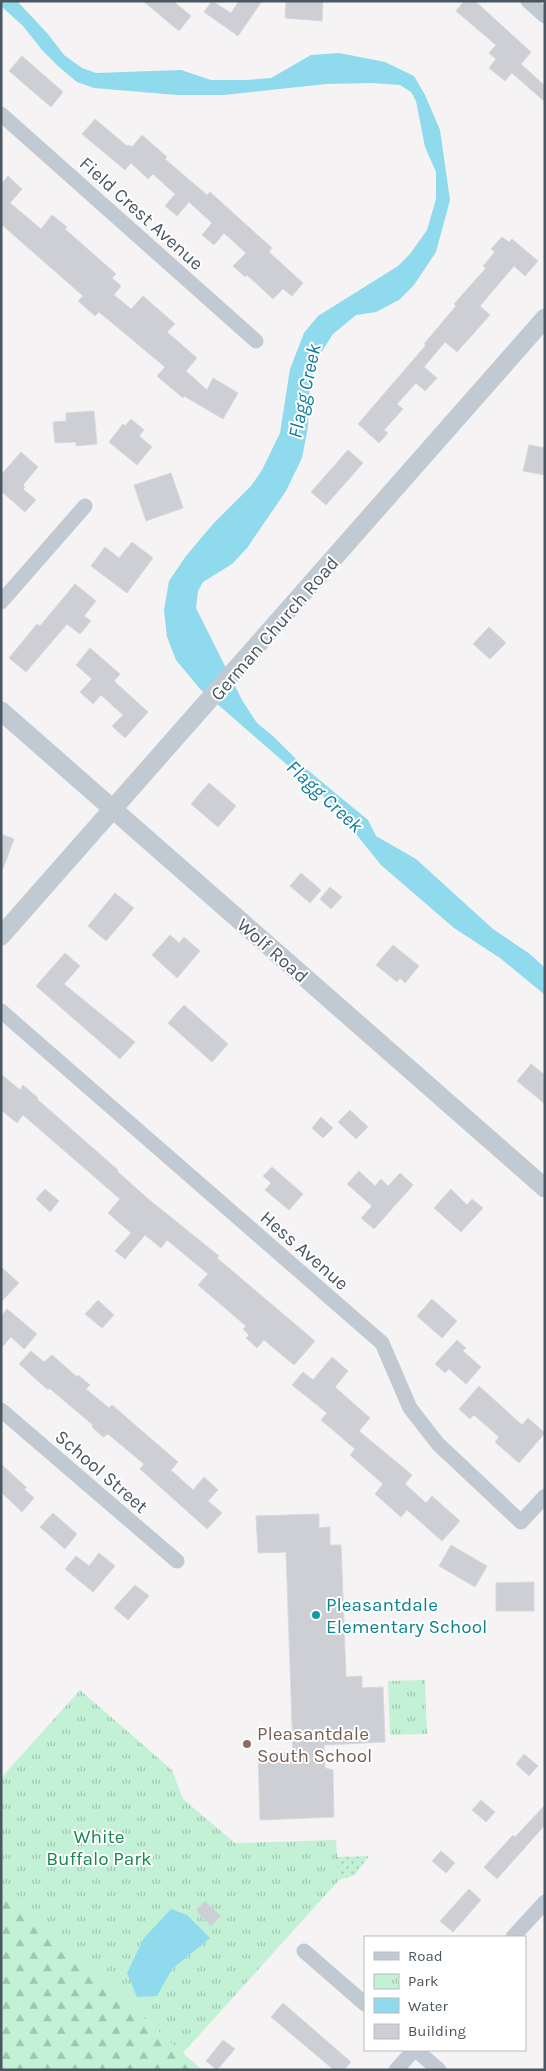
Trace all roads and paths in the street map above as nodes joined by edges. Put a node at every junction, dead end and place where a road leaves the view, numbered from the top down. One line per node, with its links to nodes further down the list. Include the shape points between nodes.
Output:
1 (528, 1): 2 (street)
2 (545, 16)
3 (1, 114): 5 (street, Field Crest Avenue)
4 (545, 318): 9 (street, German Church Road)
5 (256, 341)
6 (86, 506): 7 (street)
7 (1, 602)
8 (1, 712): 9 (street, Wolf Road)
9 (113, 810): 10 (street, German Church Road); 12 (street, Wolf Road)
10 (1, 936)
11 (1, 1011): 14 (street, Hess Avenue, via 382,1343 410,1408 427,1430 522,1522)
12 (545, 1188)
13 (1, 1410): 15 (street, School Street)
14 (545, 1496)
15 (177, 1561)
16 (545, 1902): 17 (street)
17 (514, 1936)
18 (304, 1951): 19 (street)
19 (364, 2003)
20 (414, 2051): 22 (street)
21 (416, 2051): 23 (street)
22 (396, 2070)
23 (439, 2070)

